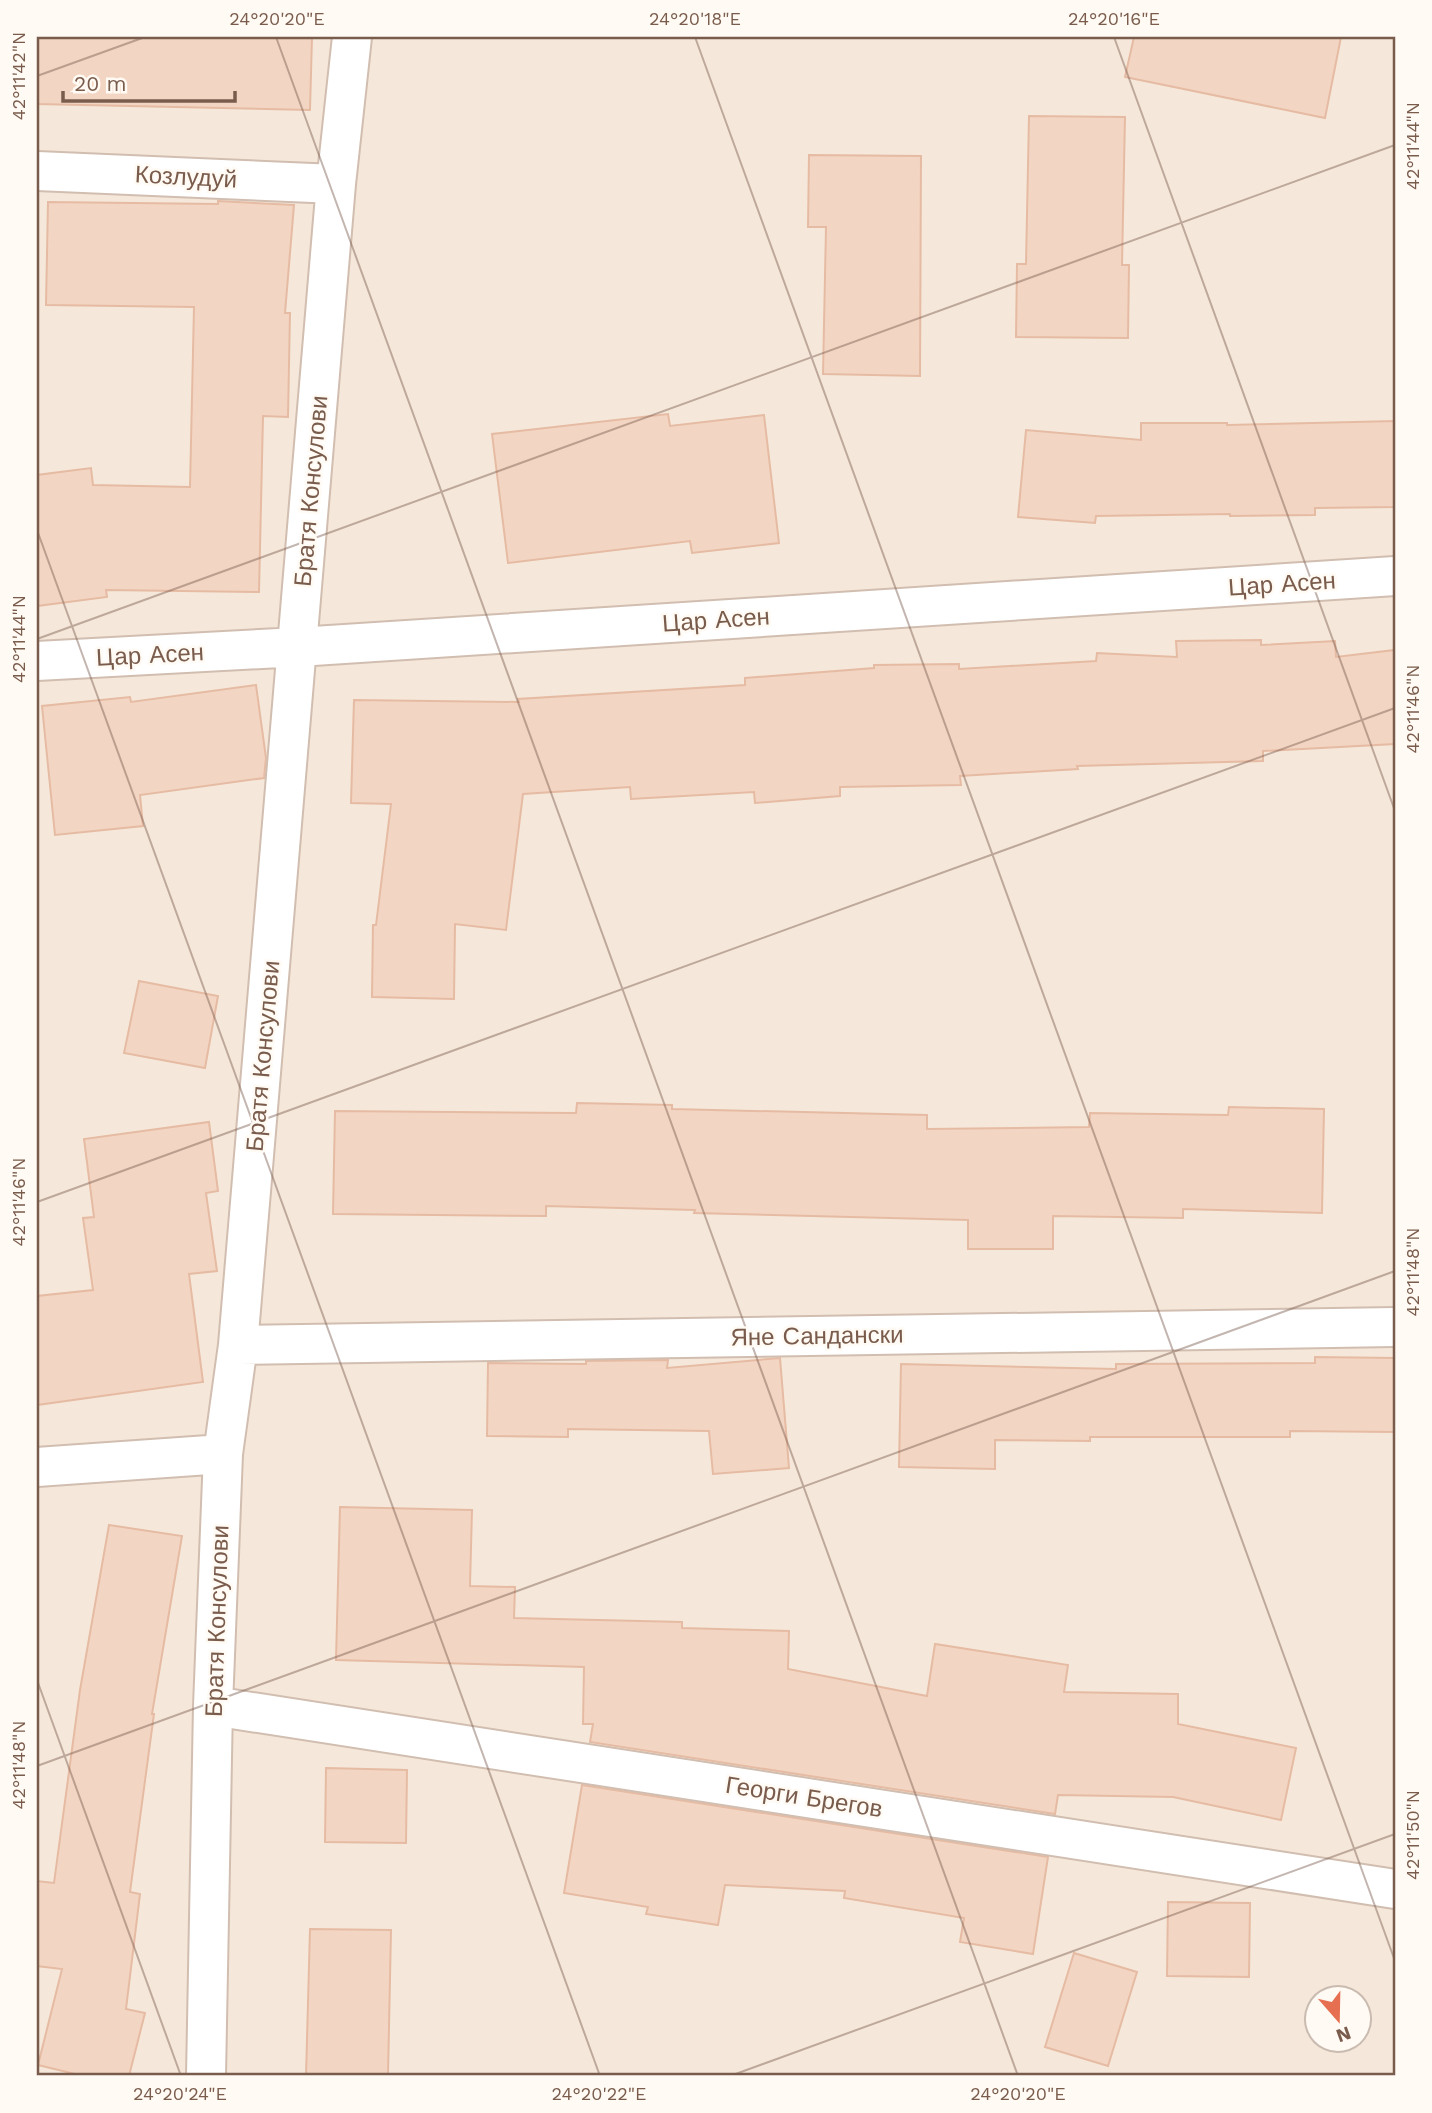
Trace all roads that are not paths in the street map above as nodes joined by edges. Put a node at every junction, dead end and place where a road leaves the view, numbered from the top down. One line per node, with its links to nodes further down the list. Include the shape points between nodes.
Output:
1 (352, 37): 3 (street, Братя Консулови)
2 (37, 171): 3 (street, Козлудуй)
3 (336, 184): 5 (street, Братя Консулови)
4 (1395, 576): 5 (street, Цар Асен)
5 (298, 647): 6 (street, Цар Асен); 8 (street, Братя Консулови)
6 (37, 661)
7 (1395, 1327): 8 (street, Яне Сандански)
8 (238, 1345): 9 (street, Братя Консулови)
9 (223, 1454): 10 (street); 11 (street, Братя Консулови)
10 (37, 1467)
11 (213, 1706): 12 (street, Георги Брегов); 13 (street, Братя Консулови)
12 (1395, 1889)
13 (206, 2076)

